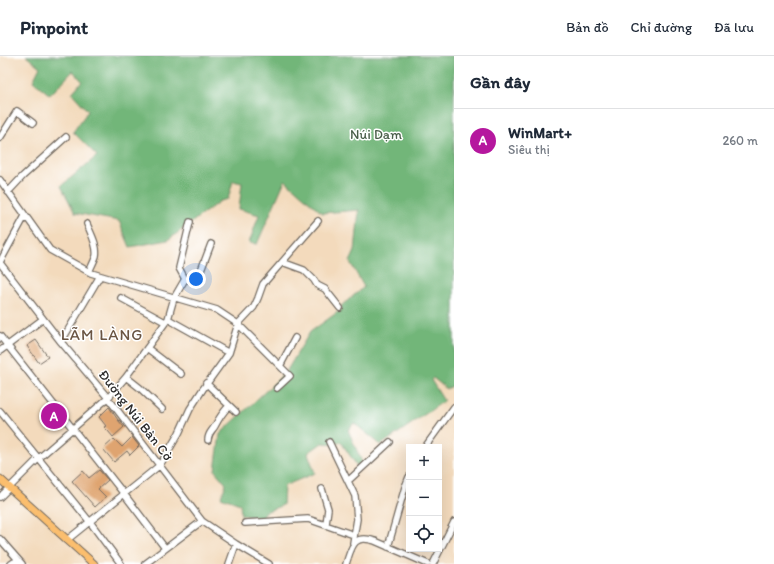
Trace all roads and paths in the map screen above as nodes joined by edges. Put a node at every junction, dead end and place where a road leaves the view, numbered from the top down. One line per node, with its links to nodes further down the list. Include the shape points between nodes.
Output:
1 (33, 123): 3 (street, via 17,111)
2 (66, 137): 5 (street)
3 (0, 138)
4 (0, 180): 5 (street)
5 (8, 192): 6 (street)
6 (25, 216): 12 (street); 13 (street, via 50,250)
7 (318, 221): 11 (street)
8 (190, 222): 15 (street, via 179,268)
9 (87, 224): 13 (street, via 96,250)
10 (212, 244): 15 (street, via 197,281)
11 (282, 262): 18 (street, via 304,270 317,285 325,289); 21 (street, via 263,284 254,307)
12 (0, 263): 19 (street, Đường Núi Bàn Cờ)
13 (89, 272): 14 (street)
14 (100, 276): 17 (street); 24 (street)
15 (185, 279): 17 (street)
16 (121, 298): 20 (street)
17 (174, 298): 20 (street); 21 (street, via 217,310)
18 (340, 308)
19 (43, 319): 24 (street, Đường Núi Bàn Cờ); 25 (street)
20 (166, 320): 26 (street); 28 (street)
21 (238, 324): 28 (street); 29 (street)
22 (0, 336): 25 (street)
23 (295, 338): 29 (street)
24 (61, 342): 34 (street, Đường Núi Bàn Cờ)
25 (8, 346): 27 (street); 40 (street)
26 (147, 348): 30 (street); 31 (street)
27 (0, 351)
28 (229, 353): 32 (street)
29 (280, 366): 33 (street, via 290,376)
30 (181, 374)
31 (126, 377): 34 (street); 37 (street)
32 (206, 383): 35 (street); 46 (street)
33 (277, 388)
34 (108, 398): 40 (street); 46 (street, Đường Núi Bàn Cờ)
35 (229, 406): 39 (street); 41 (street, via 208,435)
36 (454, 407): 44 (street)
37 (162, 409)
38 (0, 411): 45 (street)
39 (236, 412)
40 (73, 428): 45 (street); 52 (street)
41 (208, 440)
42 (329, 442): 49 (street)
43 (390, 442): 49 (street)
44 (427, 444)
45 (39, 458): 50 (street); 55 (street)
46 (160, 465): 52 (street); 54 (street, Đường Núi Bàn Cờ)
47 (0, 479): 50 (main road)
48 (408, 480): 64 (street)
49 (348, 481): 59 (street, via 355,496 357,519)
50 (10, 488): 53 (street); 61 (main road)
51 (322, 489): 58 (street, via 328,509)
52 (124, 494): 55 (street); 65 (street)
53 (0, 497)
54 (202, 521): 63 (street, Đường Núi Bàn Cờ); 65 (street)
55 (90, 522): 61 (street); 70 (street)
56 (454, 522): 76 (street)
57 (245, 523): 58 (street, via 308,519)
58 (326, 524): 59 (street)
59 (354, 535): 62 (street)
60 (0, 539): 68 (street)
61 (67, 540): 69 (main road)
62 (353, 543): 64 (street, via 359,539 368,539); 74 (street)
63 (236, 544): 72 (street); 73 (street, Đường Núi Bàn Cờ)
64 (388, 546): 75 (street)
65 (165, 548): 71 (street)
66 (11, 564): 67 (street)
67 (16, 564)
68 (22, 564)
69 (94, 564)
70 (121, 564)
71 (145, 564)
72 (230, 564)
73 (269, 564)
74 (346, 564)
75 (428, 564)
76 (433, 564)

